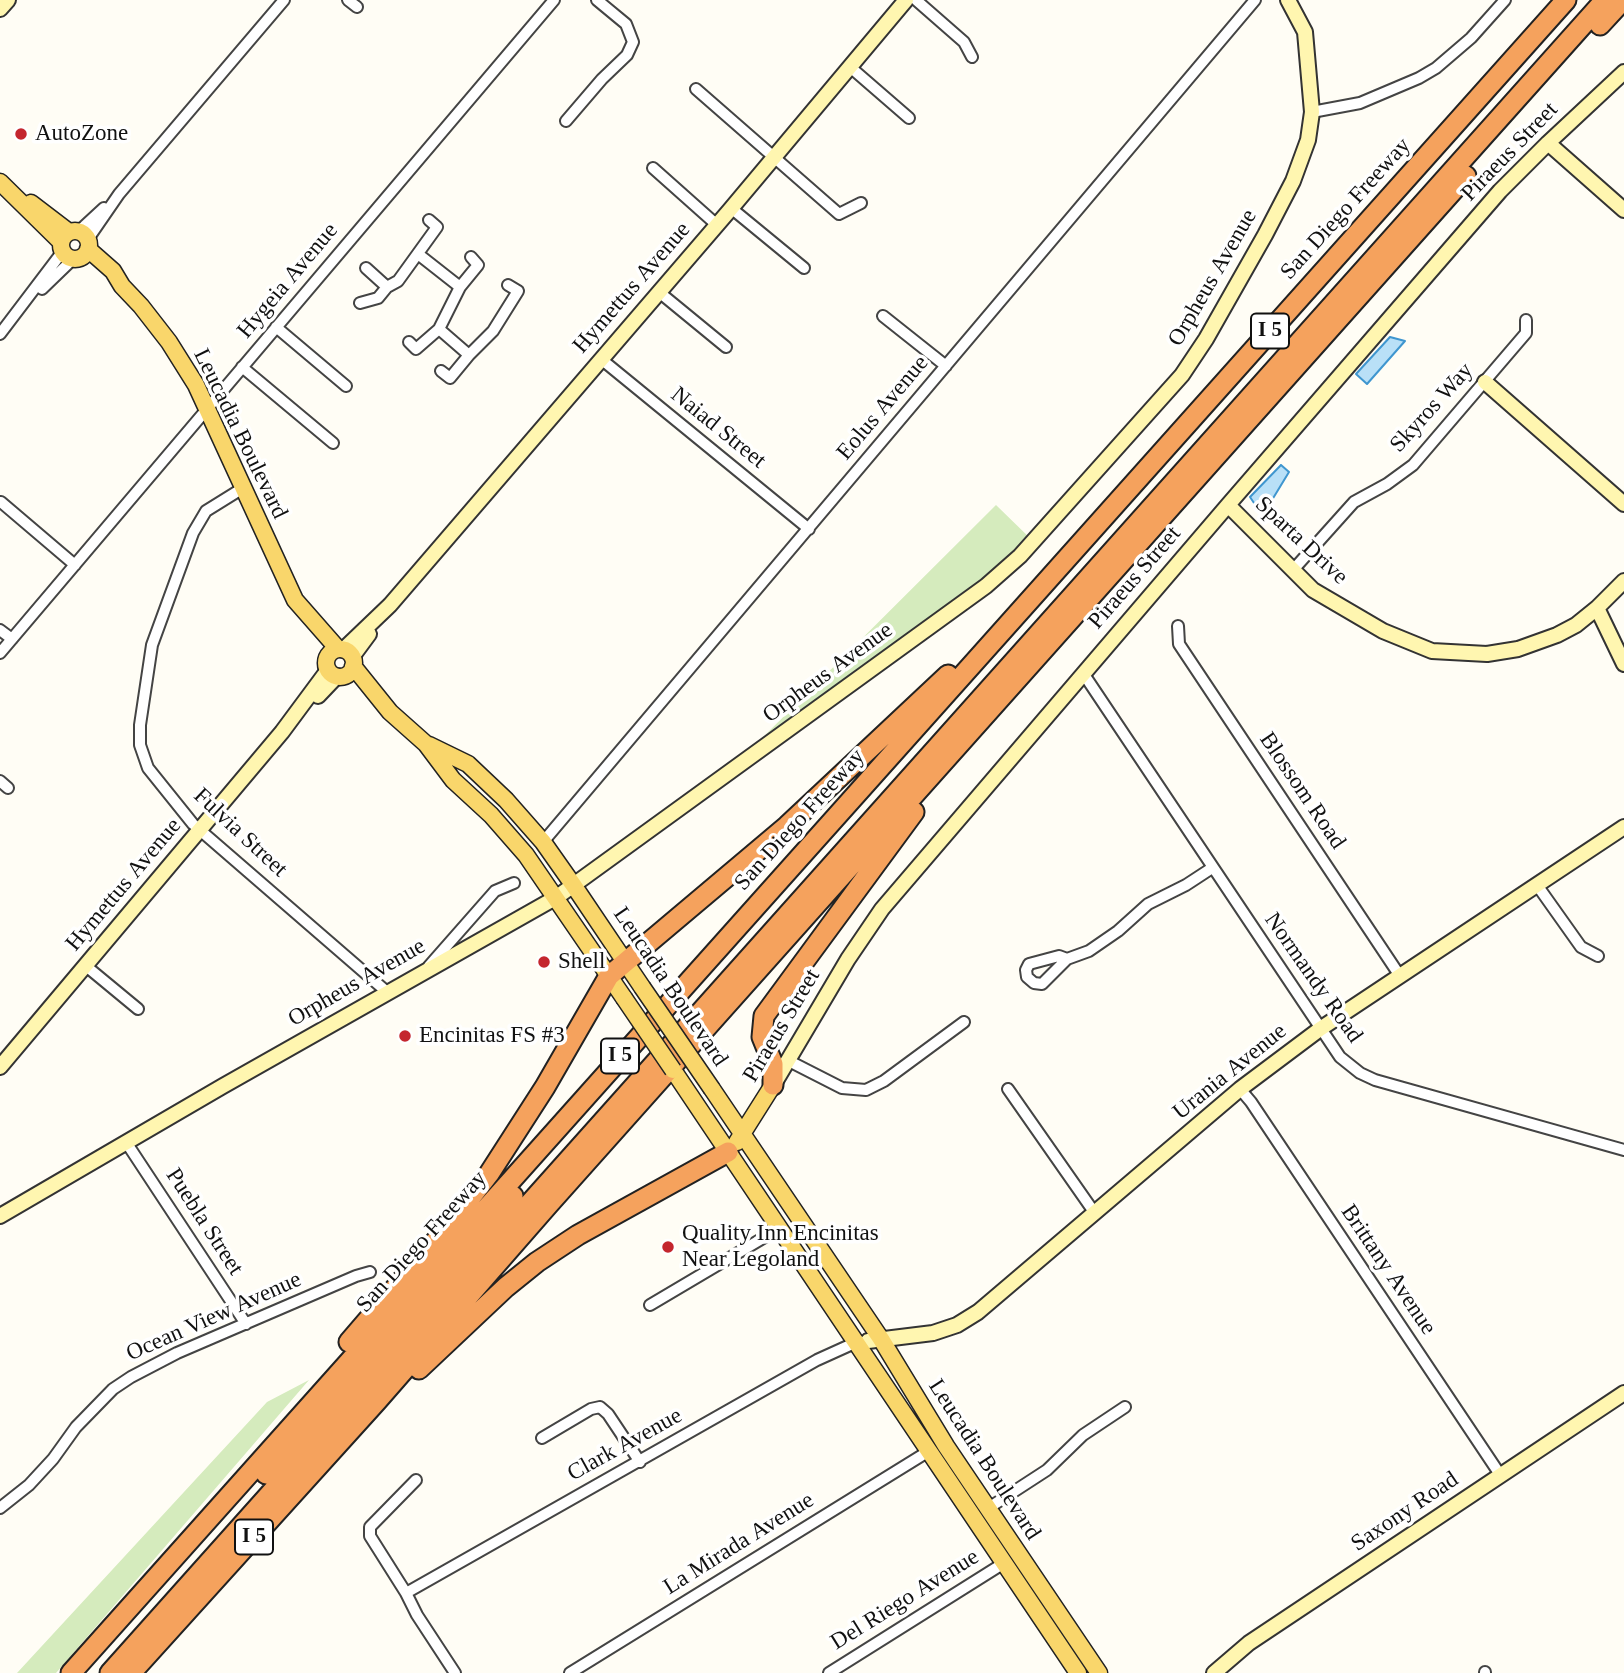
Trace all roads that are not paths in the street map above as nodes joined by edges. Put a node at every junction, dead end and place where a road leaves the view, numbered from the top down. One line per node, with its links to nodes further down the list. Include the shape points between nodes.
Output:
1 (8, 0): 14 (street)
2 (284, 0): 31 (street)
3 (554, 0): 43 (street, Hygeia Avenue)
4 (597, 0): 21 (street, via 626,24 633,42 627,55)
5 (905, 0): 16 (street, Hymettus Avenue)
6 (916, 0): 15 (street, via 964,42)
7 (1255, 0): 50 (street, Eolus Avenue)
8 (1288, 0): 19 (street, Orpheus Avenue, via 1305,32)
9 (1505, 0): 19 (street, via 1471,38 1419,78 1380,96)
10 (1566, 0): 70 (highway, San Diego Freeway / I 5)
11 (1582, 0): 126 (highway)
12 (1605, 0): 127 (highway)
13 (1623, 0): 74 (highway, I 5)
14 (0, 9)
15 (972, 57)
16 (849, 66): 20 (street); 23 (street, Hymettus Avenue)
17 (1624, 72): 22 (street, Piraeus Street)
18 (696, 89): 23 (street)
19 (1312, 112): 82 (street, Orpheus Avenue, via 1308,141 1293,181 1206,339 1182,375 1039,535 986,586)
20 (909, 118)
21 (566, 121)
22 (1548, 143): 28 (street); 60 (street, Piraeus Street, via 1500,191)
23 (774, 156): 26 (street, via 839,214); 27 (street, Hymettus Avenue)
24 (653, 168): 30 (street)
25 (0, 182): 31 (main road, Leucadia Boulevard, via 21,202 34,203)
26 (861, 203)
27 (731, 208): 30 (street, Hymettus Avenue); 35 (street)
28 (1624, 210)
29 (429, 220): 32 (street, via 437,227)
30 (717, 225): 39 (street, Hymettus Avenue)
31 (75, 245): 45 (street); 55 (main road, Leucadia Boulevard, via 113,271 169,342)
32 (418, 254): 37 (street, via 398,281); 38 (street)
33 (471, 257): 38 (street, via 478,265)
34 (366, 268): 37 (street)
35 (804, 268)
36 (508, 285): 48 (street, via 518,291 493,331)
37 (387, 287): 40 (street, via 378,298)
38 (460, 287): 44 (street)
39 (659, 292): 47 (street); 49 (street, Hymettus Avenue)
40 (360, 303)
41 (883, 316): 50 (street)
42 (1526, 320): 53 (street, Skyros Way, via 1526,333)
43 (276, 327): 51 (street, Hygeia Avenue); 54 (street)
44 (439, 329): 46 (street, via 416,349); 48 (street)
45 (0, 334)
46 (409, 342)
47 (726, 347)
48 (469, 355): 52 (street, via 450,378)
49 (601, 359): 61 (street, Naiad Street); 71 (street, Hymettus Avenue)
50 (946, 366): 61 (street, Eolus Avenue)
51 (242, 367): 55 (street, Hygeia Avenue); 56 (street)
52 (441, 371)
53 (1485, 382): 59 (street); 63 (street, Skyros Way, via 1413,465 1353,502)
54 (346, 386)
55 (208, 408): 57 (main road, Leucadia Boulevard); 62 (street, Hygeia Avenue)
56 (333, 443)
57 (243, 488): 71 (main road, Leucadia Boulevard, via 281,573); 77 (street, Fulvia Street, via 206,511 193,533 152,645 140,725 140,745 148,768)
58 (1, 502): 62 (street)
59 (1624, 504)
60 (1228, 505): 63 (street, Sparta Drive); 73 (street, Piraeus Street)
61 (809, 529): 78 (street, Eolus Avenue)
62 (75, 565): 68 (street, Hygeia Avenue)
63 (1293, 569): 65 (street, Sparta Drive, via 1313,590 1341,608 1432,652 1488,654 1518,649 1557,635)
64 (1624, 581): 65 (street, Sparta Drive)
65 (1597, 608): 72 (street)
66 (1178, 626): 90 (street, Blossom Road, via 1179,644)
67 (0, 630): 68 (street)
68 (12, 639): 69 (street, Hygeia Avenue)
69 (0, 653)
70 (974, 662): 86 (highway, via 947,676 788,825); 117 (highway, San Diego Freeway / I 5)
71 (340, 663): 75 (main road, Leucadia Boulevard, via 365,696); 77 (street, Hymettus Avenue)
72 (1624, 664)
73 (1083, 673): 79 (street, Normandy Road); 96 (street, Piraeus Street, via 882,909)
74 (985, 715): 95 (highway, via 764,1016); 113 (highway, I 5)
75 (426, 744): 78 (main road, Leucadia Boulevard, via 468,764); 83 (main road, Leucadia Boulevard, via 453,780 526,855)
76 (1624, 827): 81 (street, Urania Avenue)
77 (200, 830): 87 (street, Hymettus Avenue); 91 (street, Fulvia Street)
78 (542, 842): 82 (main road, Leucadia Boulevard)
79 (1212, 868): 85 (street, via 1148,904 1089,951); 94 (street, Normandy Road)
80 (514, 883): 88 (street, via 495,891)
81 (1537, 885): 84 (street, via 1581,947); 90 (street, Urania Avenue)
82 (574, 886): 83 (street, Orpheus Avenue); 86 (main road, Leucadia Boulevard)
83 (557, 897): 88 (street, Orpheus Avenue); 89 (main road, Leucadia Boulevard)
84 (1598, 956)
85 (1067, 959)
86 (625, 962): 89 (highway); 101 (main road, Leucadia Boulevard, bridge)
87 (86, 966): 92 (street); 97 (street, Hymettus Avenue)
88 (425, 971): 91 (street, Orpheus Avenue)
89 (609, 976): 104 (main road, Leucadia Boulevard, bridge); 117 (highway, via 489,1174 305,1393)
90 (1399, 976): 94 (street, Urania Avenue)
91 (387, 992): 102 (street, Orpheus Avenue)
92 (138, 1009)
93 (964, 1022): 96 (street, via 866,1090 842,1088)
94 (1320, 1029): 100 (street, Urania Avenue); 103 (street, Normandy Road, via 1340,1057 1375,1080)
95 (762, 1037): 96 (highway); 98 (highway, via 774,1064)
96 (789, 1060): 98 (street, Piraeus Street)
97 (0, 1067)
98 (773, 1085): 101 (main road, Piraeus Street)
99 (1008, 1088): 105 (street)
100 (1240, 1089): 105 (street, Urania Avenue); 119 (street, Brittany Avenue)
101 (743, 1136): 104 (main road, Piraeus Street); 111 (main road, Leucadia Boulevard)
102 (126, 1142): 106 (street, Orpheus Avenue); 110 (street, Puebla Street)
103 (1624, 1150)
104 (728, 1152): 107 (main road, Leucadia Boulevard); 113 (highway, via 537,1262 410,1378)
105 (1094, 1212): 111 (street, Urania Avenue, via 957,1325 933,1333)
106 (0, 1216)
107 (780, 1228): 109 (street); 111 (main road, Leucadia Boulevard)
108 (370, 1272): 110 (street, Ocean View Avenue)
109 (650, 1305)
110 (246, 1324): 121 (street, Ocean View Avenue, via 177,1353 113,1389 29,1485)
111 (868, 1341): 116 (main road, Leucadia Boulevard); 118 (street, Clark Avenue, via 817,1360); 122 (main road, Leucadia Boulevard)
112 (1624, 1393): 119 (street, Saxony Road)
113 (377, 1401): 128 (highway, I 5)
114 (1125, 1406): 122 (street, via 1083,1435 1047,1470)
115 (542, 1438): 118 (street, via 600,1407)
116 (929, 1451): 123 (main road, Leucadia Boulevard); 130 (street, La Mirada Avenue)
117 (268, 1452): 125 (highway, San Diego Freeway / I 5)
118 (639, 1462): 124 (street, Clark Avenue)
119 (1501, 1476): 134 (street, Saxony Road, via 1249,1643)
120 (416, 1480): 124 (street, via 370,1527 369,1536)
121 (0, 1508)
122 (987, 1509): 133 (main road, Leucadia Boulevard)
123 (1003, 1563): 131 (street, Del Riego Avenue); 132 (main road, Leucadia Boulevard)
124 (406, 1593): 129 (street)
125 (71, 1673)
126 (87, 1673)
127 (110, 1673)
128 (131, 1673)
129 (456, 1673)
130 (570, 1673)
131 (829, 1673)
132 (1078, 1673)
133 (1099, 1673)
134 (1214, 1673)

